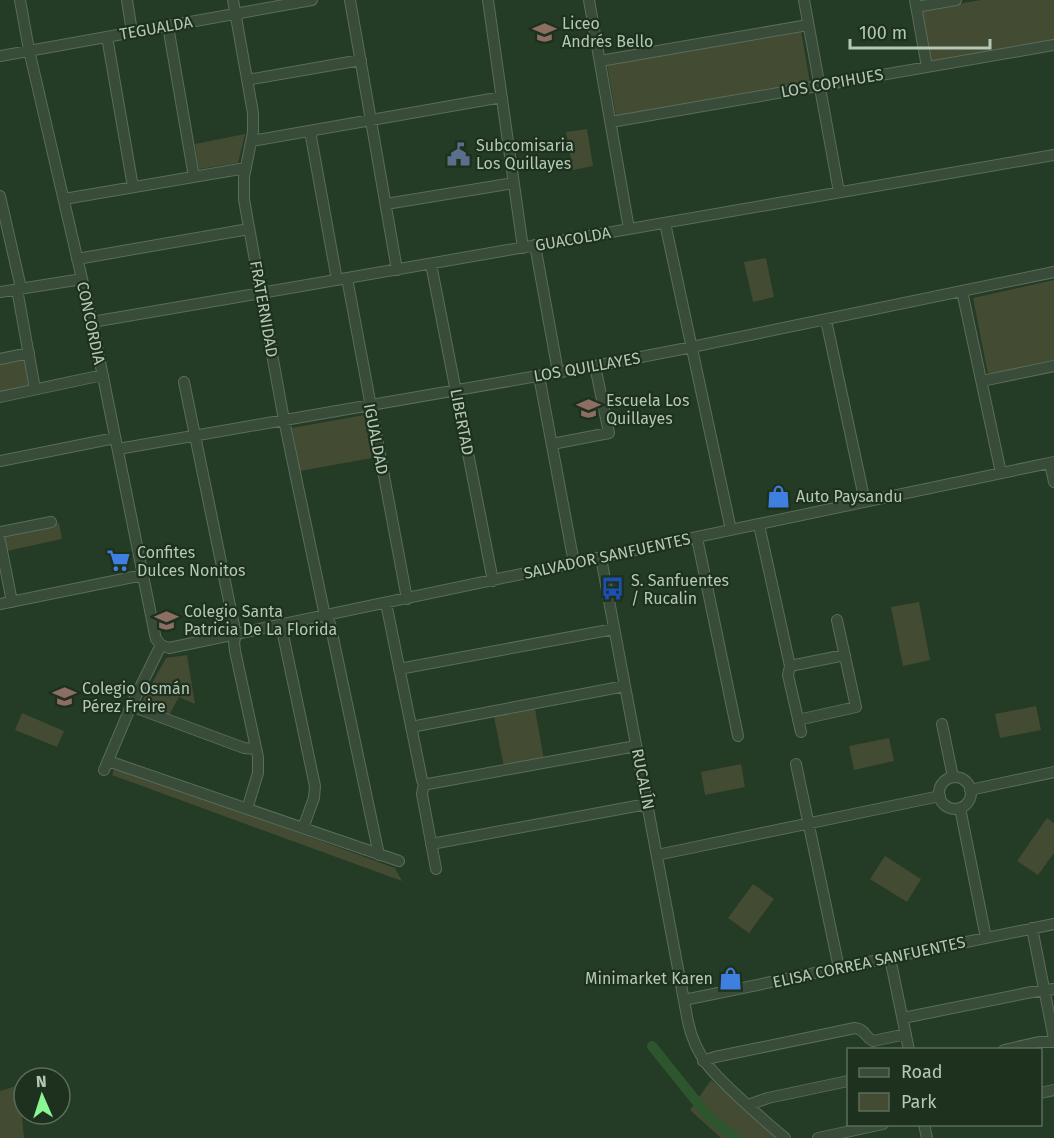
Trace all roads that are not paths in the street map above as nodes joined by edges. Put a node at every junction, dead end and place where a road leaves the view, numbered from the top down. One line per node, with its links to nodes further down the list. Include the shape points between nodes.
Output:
1 (20, 0): 17 (street, CONCORDIA)
2 (127, 0): 14 (street)
3 (233, 0): 11 (street, FRATERNIDAD)
4 (312, 0): 11 (street, TEGUALDA)
5 (350, 0): 19 (street)
6 (488, 0): 24 (street)
7 (589, 0): 20 (street)
8 (804, 0): 12 (street)
9 (956, 0): 10 (street)
10 (916, 3): 21 (street)
11 (235, 14): 13 (street, TEGUALDA); 22 (street, FRATERNIDAD)
12 (808, 25): 20 (street); 23 (street)
13 (168, 26): 14 (street, TEGUALDA); 31 (street)
14 (132, 32): 15 (street, TEGUALDA)
15 (107, 37): 17 (street, TEGUALDA); 33 (street)
16 (1054, 45): 21 (street, LOS COPIHUES)
17 (29, 50): 18 (street, TEGUALDA); 36 (street, CONCORDIA)
18 (0, 56)
19 (360, 60): 22 (street); 25 (street)
20 (600, 61): 26 (street)
21 (927, 67): 23 (street, LOS COPIHUES)
22 (247, 80): 28 (street, FRATERNIDAD, via 253,113)
23 (820, 86): 26 (street, LOS COPIHUES); 34 (street)
24 (502, 97): 25 (street); 32 (street)
25 (371, 120): 27 (street); 37 (street)
26 (611, 122): 40 (street)
27 (310, 131): 28 (street); 48 (street, IGUALDAD)
28 (252, 141): 30 (street, FRATERNIDAD)
29 (1054, 155): 34 (street, GUACOLDA)
30 (246, 168): 31 (street); 39 (street, FRATERNIDAD, via 244,199)
31 (194, 177): 33 (street)
32 (514, 183): 37 (street); 42 (street)
33 (133, 187): 36 (street)
34 (839, 192): 38 (street, GUACOLDA)
35 (0, 195): 49 (street)
36 (64, 199): 43 (street, CONCORDIA)
37 (386, 204): 45 (street)
38 (665, 223): 40 (street, GUACOLDA); 55 (street)
39 (249, 229): 43 (street); 52 (street, FRATERNIDAD)
40 (630, 229): 41 (street, GUACOLDA)
41 (535, 245): 42 (street, GUACOLDA); 60 (street)
42 (523, 248): 44 (street, GUACOLDA)
43 (77, 259): 47 (street, CONCORDIA)
44 (431, 264): 45 (street, GUACOLDA); 66 (street, LIBERTAD)
45 (398, 270): 48 (street, GUACOLDA)
46 (1054, 272): 50 (street, LOS QUILLAYES)
47 (82, 279): 49 (street); 54 (street, CONCORDIA)
48 (342, 279): 52 (street, GUACOLDA); 68 (street, IGUALDAD)
49 (19, 289): 51 (street); 56 (street)
50 (962, 291): 53 (street, LOS QUILLAYES); 63 (street)
51 (0, 292)
52 (261, 293): 54 (street, GUACOLDA); 69 (street, FRATERNIDAD)
53 (826, 320): 55 (street, LOS QUILLAYES); 78 (street)
54 (92, 321): 61 (street, CONCORDIA)
55 (692, 348): 58 (street, LOS QUILLAYES); 81 (street)
56 (28, 353): 57 (street); 65 (street)
57 (0, 359)
58 (595, 366): 60 (street, LOS QUILLAYES); 72 (street, via 609,433)
59 (1054, 366): 63 (street)
60 (558, 372): 62 (street, LOS QUILLAYES)
61 (103, 375): 65 (street); 71 (street, CONCORDIA)
62 (538, 376): 66 (street, LOS QUILLAYES); 72 (street)
63 (981, 381): 76 (street)
64 (184, 382): 70 (street)
65 (35, 389): 67 (street)
66 (456, 390): 68 (street, LOS QUILLAYES); 88 (street, LIBERTAD)
67 (0, 397)
68 (370, 405): 69 (street, LOS QUILLAYES); 89 (street, IGUALDAD)
69 (284, 420): 70 (street, LOS QUILLAYES); 93 (street, FRATERNIDAD)
70 (195, 436): 73 (street, LOS QUILLAYES); 97 (street)
71 (115, 438): 73 (street, CONCORDIA); 74 (street)
72 (552, 444): 86 (street)
73 (118, 449): 87 (street, CONCORDIA)
74 (0, 461)
75 (1052, 463): 76 (street, SALVADOR SANFUENTES); 77 (street)
76 (1001, 473): 78 (street, SALVADOR SANFUENTES)
77 (1054, 482)
78 (865, 502): 80 (street, SALVADOR SANFUENTES)
79 (51, 522): 82 (street)
80 (759, 525): 81 (street, SALVADOR SANFUENTES); 100 (street)
81 (731, 530): 83 (street, SALVADOR SANFUENTES)
82 (0, 532)
83 (697, 538): 85 (street, SALVADOR SANFUENTES); 108 (street)
84 (0, 541): 90 (street)
85 (601, 558): 86 (street, SALVADOR SANFUENTES); 96 (street, RUCALÍN)
86 (574, 563): 88 (street, SALVADOR SANFUENTES)
87 (143, 575): 90 (street); 98 (street, CONCORDIA, via 155,635)
88 (493, 580): 89 (street, SALVADOR SANFUENTES)
89 (407, 599): 91 (street, SALVADOR SANFUENTES)
90 (12, 602): 92 (street)
91 (386, 603): 93 (street, SALVADOR SANFUENTES); 101 (street)
92 (0, 604)
93 (324, 616): 95 (street, SALVADOR SANFUENTES); 123 (street, FRATERNIDAD, via 331,628)
94 (837, 620): 99 (street)
95 (281, 625): 97 (street, SALVADOR SANFUENTES); 121 (street, via 315,786)
96 (615, 629): 101 (street); 102 (street, RUCALÍN)
97 (236, 635): 98 (street, SALVADOR SANFUENTES, via 174,648); 110 (street, via 235,651)
98 (161, 645): 103 (street)
99 (845, 655): 100 (street); 104 (street, via 856,707)
100 (790, 666): 104 (street, via 788,675)
101 (399, 669): 106 (street)
102 (625, 686): 106 (street); 109 (street, RUCALÍN)
103 (131, 706): 110 (street); 119 (street, via 106,765)
104 (798, 720): 107 (street)
105 (942, 724): 113 (street)
106 (411, 727): 114 (street)
107 (801, 732)
108 (738, 736)
109 (636, 746): 114 (street); 117 (street, RUCALÍN)
110 (256, 749): 119 (street, via 258,773)
111 (796, 764): 120 (street)
112 (1054, 772): 115 (street)
113 (953, 777): 115 (street, via 963,779); 116 (street, via 941,785)
114 (424, 784): 122 (street, via 422,794)
115 (970, 789): 118 (street, via 970,799)
116 (940, 796): 118 (street, via 948,807); 120 (street)
117 (647, 804): 122 (street); 124 (street, RUCALÍN)
118 (960, 808): 129 (street)
119 (247, 809): 121 (street)
120 (809, 823): 124 (street); 131 (street)
121 (303, 828): 123 (street)
122 (431, 844): 126 (street)
123 (379, 855): 125 (street)
124 (657, 855): 133 (street, RUCALÍN)
125 (399, 861)
126 (436, 869)
127 (1054, 924): 128 (street, ELISA CORREA SANFUENTES)
128 (1032, 928): 129 (street, ELISA CORREA SANFUENTES); 132 (street)
129 (986, 938): 130 (street, ELISA CORREA SANFUENTES)
130 (890, 958): 131 (street, ELISA CORREA SANFUENTES); 134 (street)
131 (839, 968): 133 (street, ELISA CORREA SANFUENTES)
132 (1049, 990): 134 (street); 136 (street)
133 (684, 1000): 139 (street, RUCALÍN, via 693,1041)
134 (903, 1018): 135 (street)
135 (906, 1034): 137 (street); 139 (street, via 873,1041 858,1028)
136 (1054, 1041): 138 (street)
137 (909, 1048)
138 (1013, 1048)
139 (704, 1061): 141 (street, RUCALÍN)
140 (847, 1081): 141 (street)
141 (748, 1105): 143 (street, RUCALÍN)
142 (878, 1126): 144 (street)
143 (785, 1138)
144 (818, 1138)

